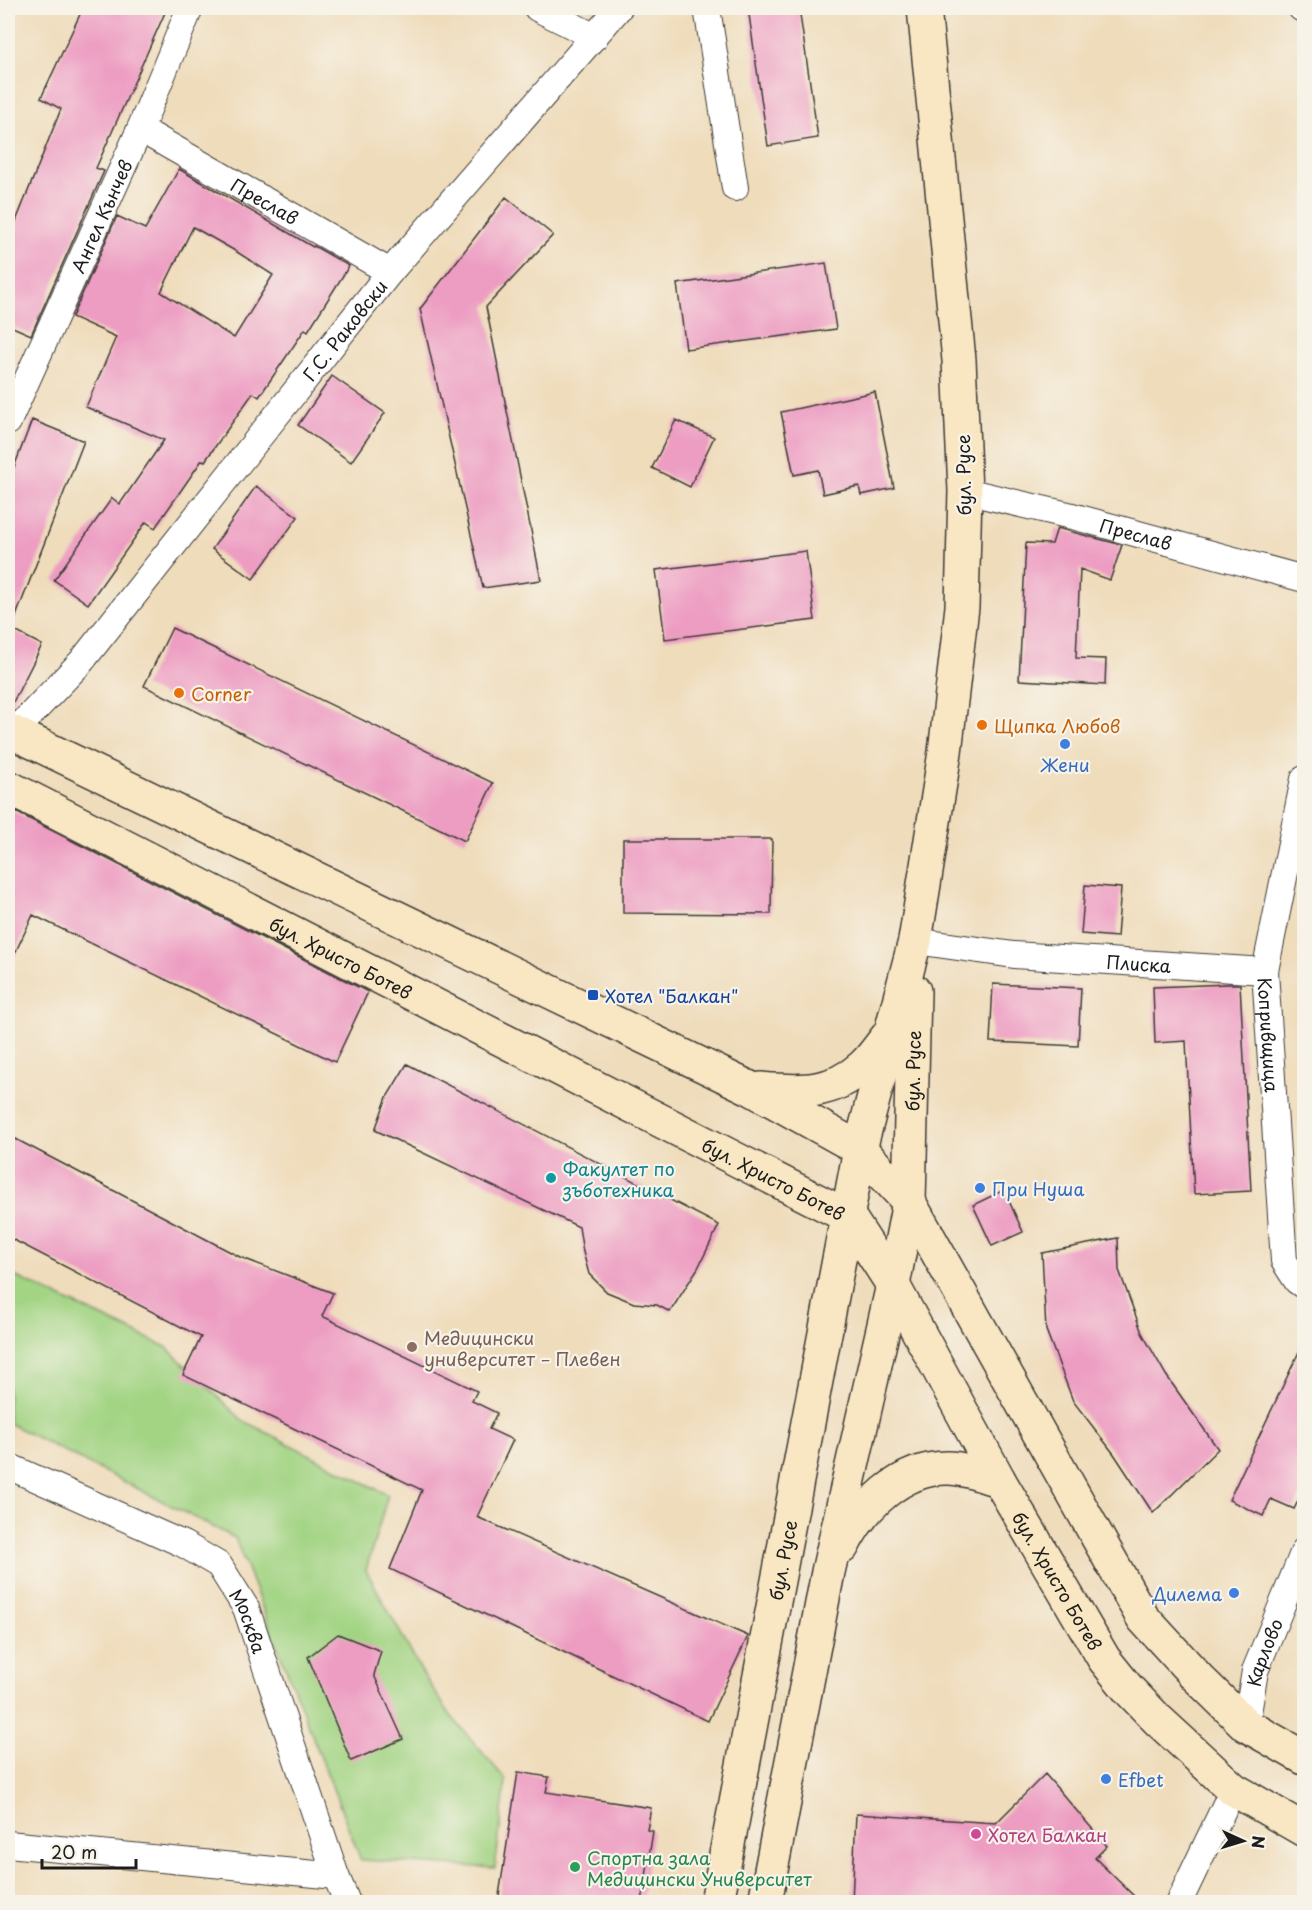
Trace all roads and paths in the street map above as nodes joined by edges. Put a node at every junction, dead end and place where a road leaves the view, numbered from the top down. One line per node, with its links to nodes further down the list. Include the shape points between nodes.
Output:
1 (190, 8): 7 (street, Ангел Кънчев)
2 (537, 8): 6 (street)
3 (619, 8): 6 (street, Г.С. Раковски)
4 (707, 8): 8 (street)
5 (924, 8): 11 (main road, бул. Русе, via 959,360)
6 (595, 37): 9 (street, Г.С. Раковски)
7 (140, 129): 9 (street, Преслав); 10 (street, Ангел Кънчев)
8 (735, 188)
9 (390, 272): 13 (street, Г.С. Раковски, via 81,662)
10 (8, 422)
11 (965, 491): 12 (street, Преслав); 16 (main road, бул. Русе, via 960,618 945,752)
12 (1305, 579)
13 (10, 731): 19 (main road)
14 (1305, 779): 17 (street, Копривщица)
15 (8, 787): 22 (main road, бул. Христо Ботев)
16 (915, 941): 17 (street, Плиска, via 1014,955); 18 (main road, бул. Русе); 21 (main road, бул. Русе)
17 (1264, 971): 24 (street, Копривщица, via 1284,1261)
18 (890, 1034): 19 (main road, via 862,1067 821,1090); 20 (main road, бул. Русе)
19 (752, 1089): 20 (main road)
20 (860, 1149): 21 (main road); 22 (main road, бул. Русе)
21 (909, 1202): 23 (main road, бул. Русе); 29 (main road, via 1143,1618)
22 (849, 1217): 23 (main road, бул. Христо Ботев); 36 (main road, бул. Русе)
23 (893, 1285): 26 (main road, бул. Христо Ботев); 28 (main road)
24 (1305, 1286)
25 (8, 1466): 34 (street, Москва, via 183,1544 219,1565 246,1608)
26 (999, 1480): 28 (main road, via 950,1468 916,1473 870,1504 850,1530); 31 (main road, бул. Христо Ботев, via 1104,1659 1158,1720)
27 (1305, 1551): 29 (street, Карлово, via 1255,1671)
28 (828, 1572): 37 (main road)
29 (1246, 1725): 30 (main road)
30 (1305, 1758)
31 (1233, 1789): 32 (main road, бул. Христо Ботев); 38 (street)
32 (1305, 1830)
33 (8, 1844): 34 (street)
34 (336, 1876): 35 (street, Москва)
35 (347, 1902)
36 (717, 1902)
37 (765, 1902)
38 (1179, 1902)

